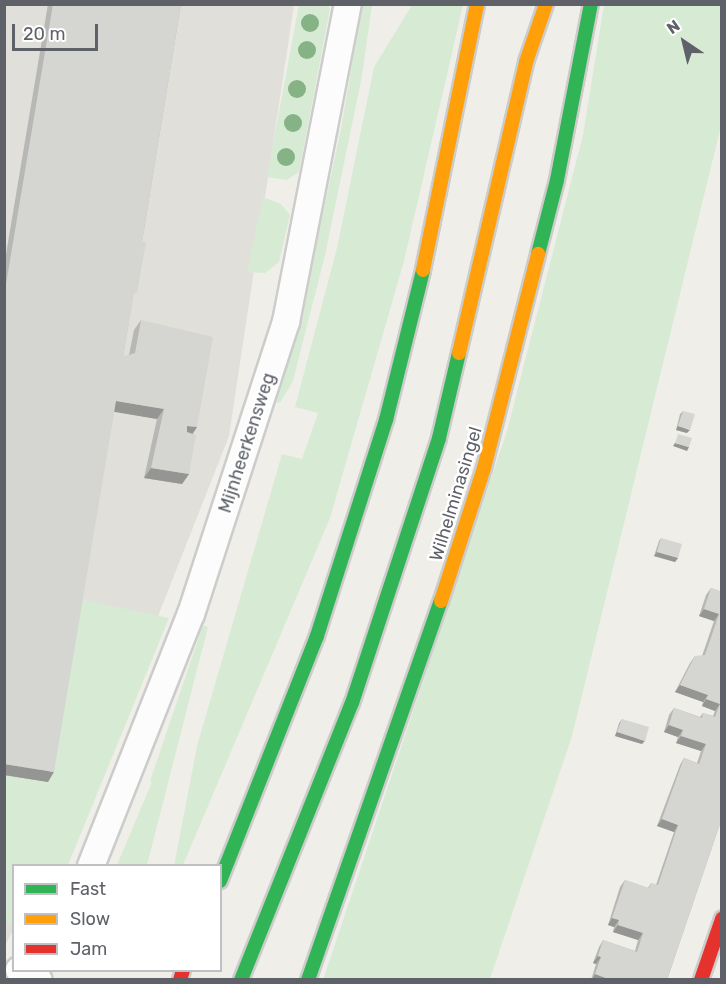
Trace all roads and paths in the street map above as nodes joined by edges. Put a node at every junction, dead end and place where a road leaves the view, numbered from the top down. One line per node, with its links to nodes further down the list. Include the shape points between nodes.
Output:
1 (348, 4): 7 (street, Mijnheerkensweg, via 286,322 191,614)
2 (477, 4): 8 (main road, via 440,200 386,420 317,636)
3 (546, 4): 6 (main road, Wilhelminasingel)
4 (591, 4): 13 (main road, Wilhelminasingel, via 557,180 484,468)
5 (527, 16): 6 (main road, Wilhelminasingel)
6 (526, 62): 12 (main road, Wilhelminasingel, via 435,450 352,703)
7 (92, 864)
8 (222, 876)
9 (722, 919): 14 (main road)
10 (21, 972): 11 (street)
11 (40, 980)
12 (241, 980)
13 (308, 980)
14 (701, 980)

